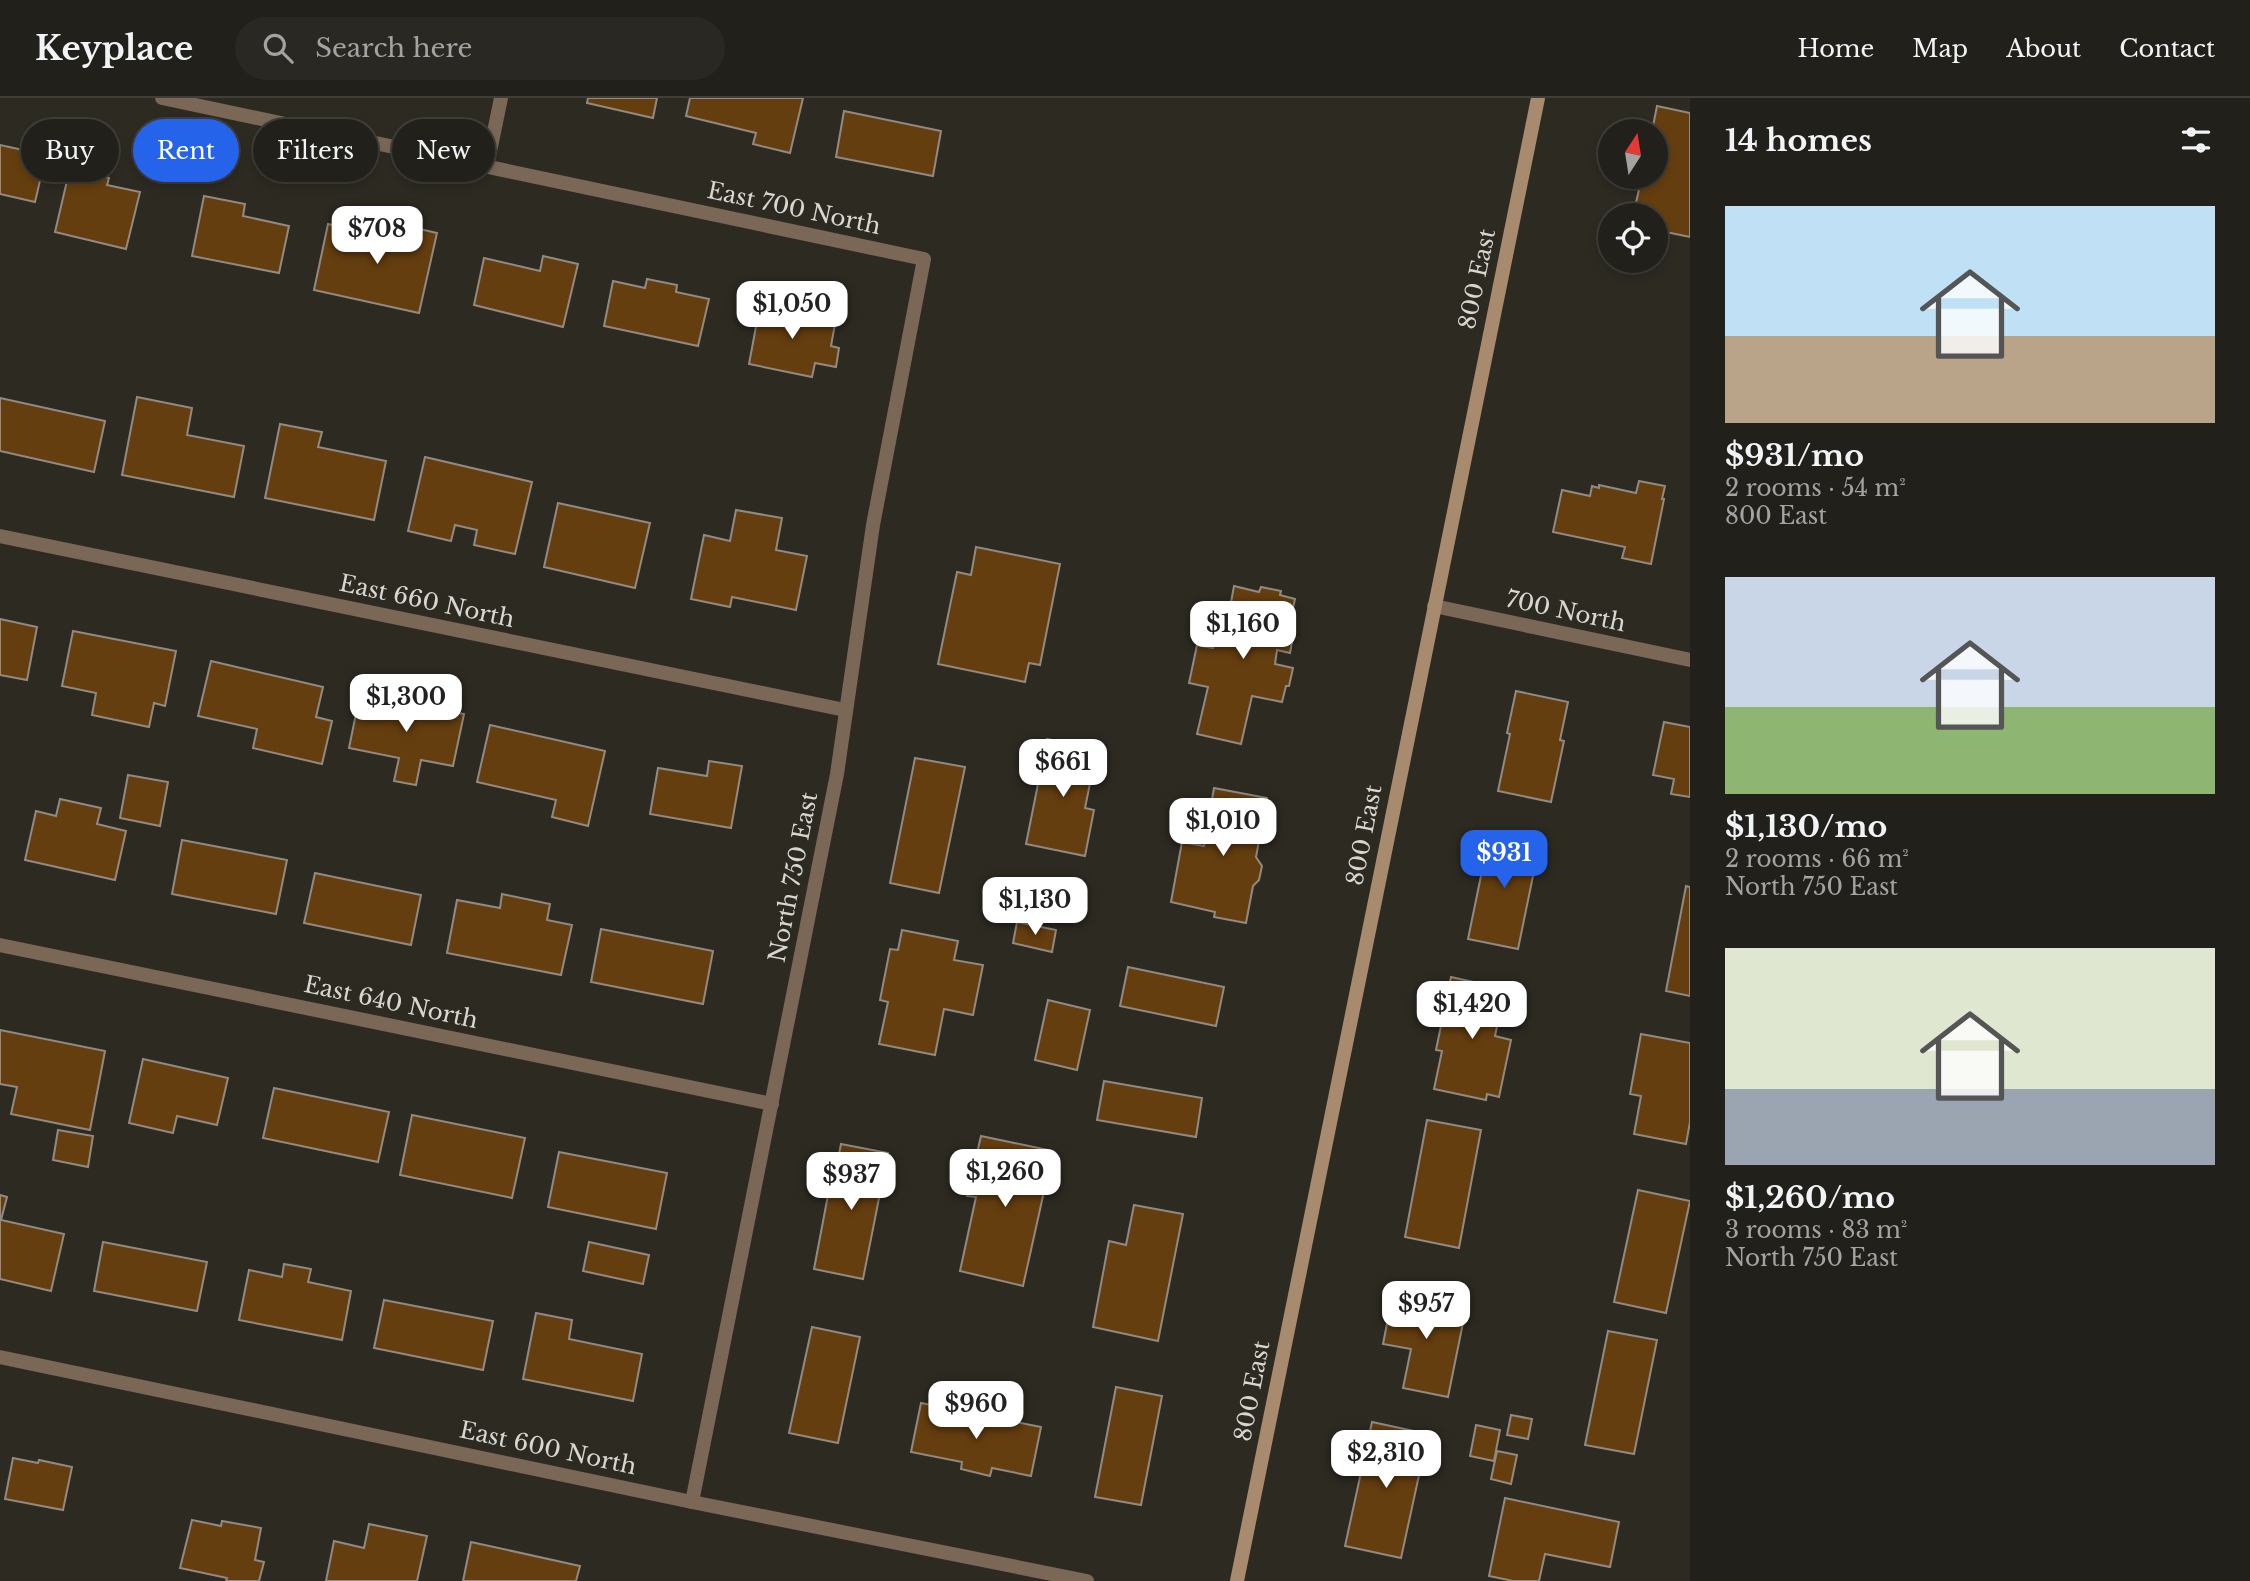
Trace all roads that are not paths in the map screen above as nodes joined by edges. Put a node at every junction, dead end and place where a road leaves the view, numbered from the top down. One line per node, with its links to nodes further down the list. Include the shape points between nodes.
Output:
1 (162, 98): 5 (street, East 700 North)
2 (501, 98): 4 (street)
3 (1538, 98): 9 (main road, 800 East)
4 (495, 127)
5 (392, 146)
6 (495, 168): 7 (street, East 700 North)
7 (924, 259): 11 (street, North 750 East, via 873,525)
8 (0, 536): 11 (street, East 660 North)
9 (1434, 606): 10 (street, 700 North); 17 (main road, 800 East)
10 (1690, 660)
11 (845, 710): 13 (street, North 750 East, via 837,775)
12 (0, 945): 13 (street, East 640 North)
13 (772, 1104): 15 (street, North 750 East)
14 (0, 1357): 15 (street, East 600 North)
15 (692, 1502): 16 (street, East 600 North)
16 (1087, 1581)
17 (1237, 1581)

